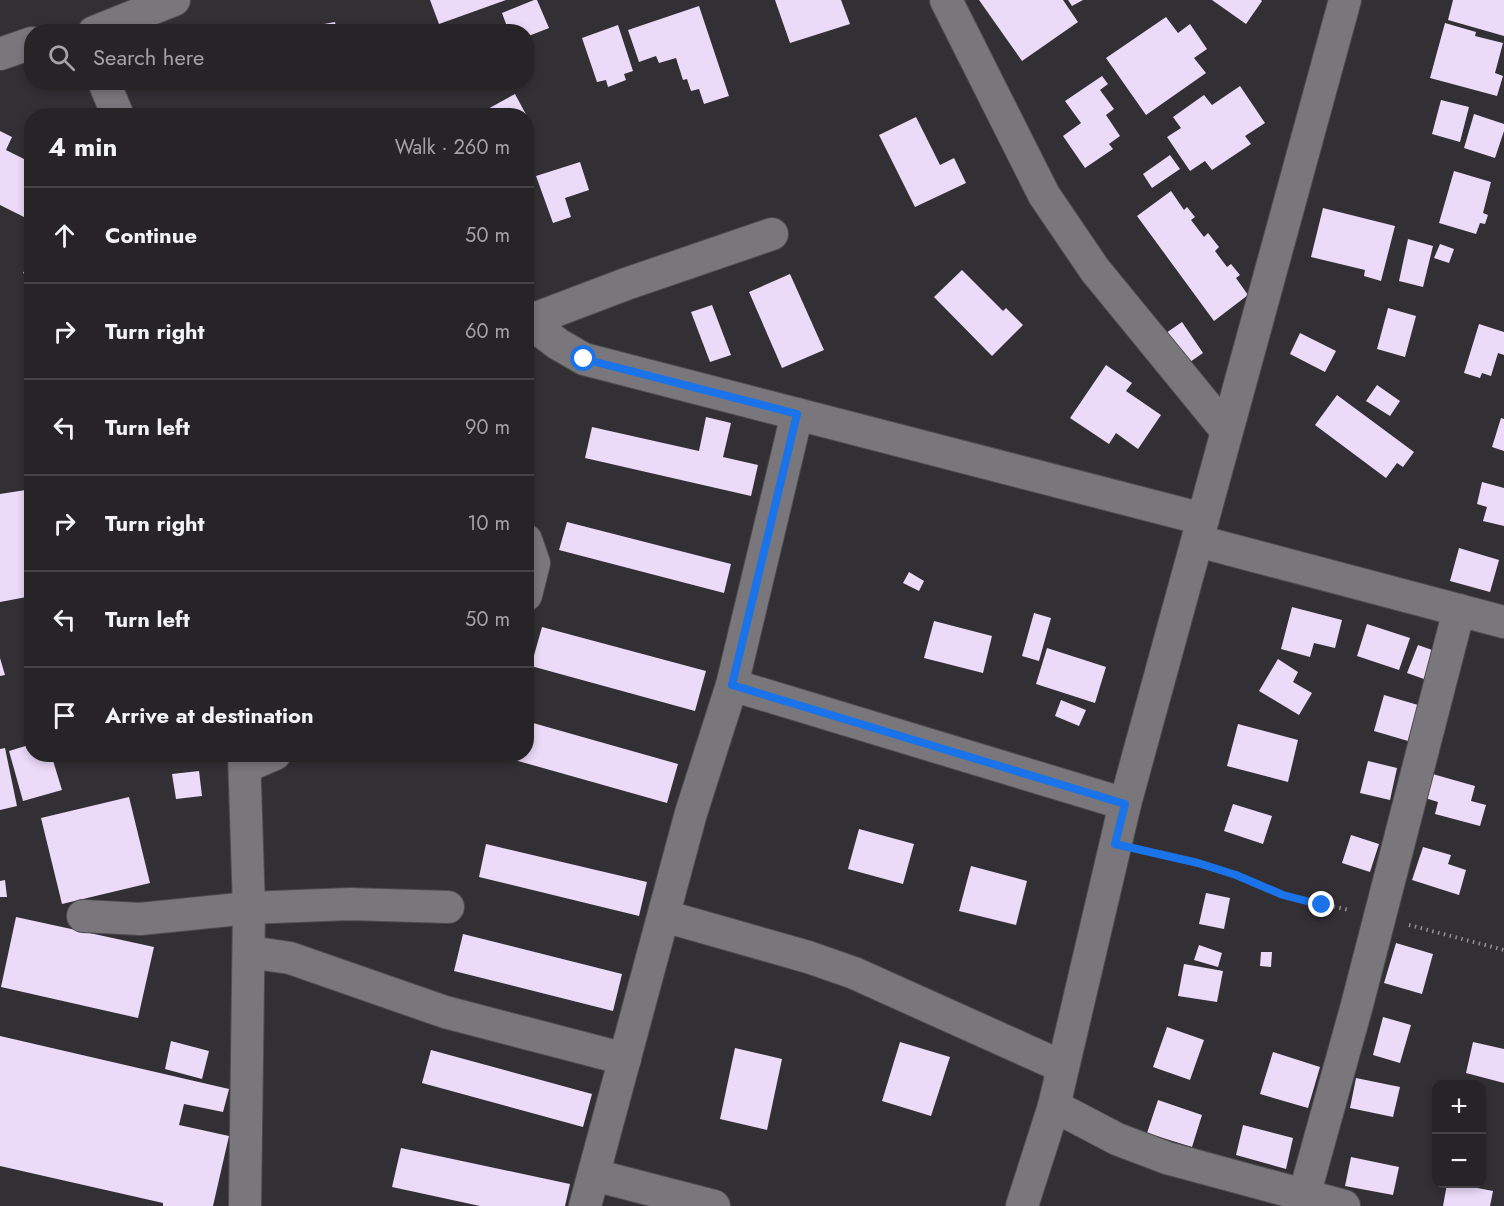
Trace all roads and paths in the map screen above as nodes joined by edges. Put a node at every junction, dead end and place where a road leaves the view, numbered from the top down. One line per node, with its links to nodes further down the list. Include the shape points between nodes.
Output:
1 (174, 0): 4 (street)
2 (946, 0): 13 (street, via 1044,195 1095,270)
3 (1345, 0): 13 (street)
4 (114, 24)
5 (24, 46): 6 (street)
6 (0, 54)
7 (107, 90): 8 (street)
8 (115, 108)
9 (772, 234): 10 (street)
10 (534, 318)
11 (534, 326): 12 (street, via 584,359)
12 (797, 414): 14 (street); 17 (street)
13 (1226, 430): 14 (street)
14 (1201, 530): 15 (street); 19 (street)
15 (1459, 610): 16 (street); 25 (street)
16 (1504, 622)
17 (732, 685): 19 (street); 24 (street, via 691,813)
18 (244, 762): 22 (street)
19 (1125, 804): 20 (street)
20 (1115, 844): 25 (path, via 1198,863 1283,895); 29 (street)
21 (448, 907): 22 (street, via 350,904)
22 (249, 908): 23 (street, via 140,919); 27 (street)
23 (84, 916)
24 (664, 916): 28 (street); 29 (street, via 854,974)
25 (1381, 917): 26 (path); 32 (street)
26 (1504, 950)
27 (249, 952): 28 (street, via 290,958 445,1012); 33 (street)
28 (625, 1059): 31 (street)
29 (1063, 1067): 30 (street)
30 (1054, 1106): 32 (street, via 1117,1139 1167,1158); 36 (street)
31 (594, 1175): 34 (street); 35 (street)
32 (1304, 1196): 37 (street)
33 (245, 1206)
34 (585, 1206)
35 (714, 1206)
36 (1022, 1206)
37 (1344, 1206)

